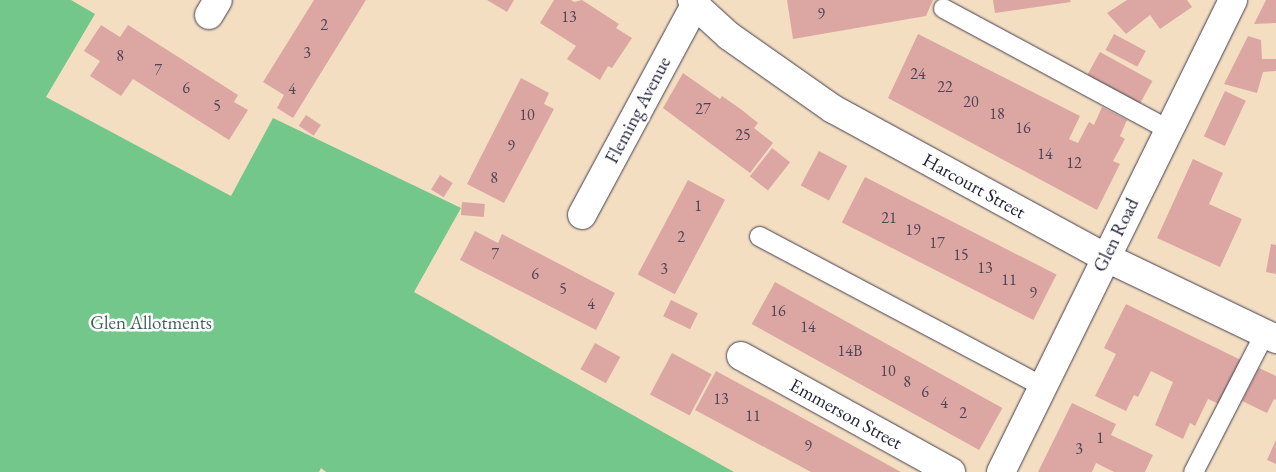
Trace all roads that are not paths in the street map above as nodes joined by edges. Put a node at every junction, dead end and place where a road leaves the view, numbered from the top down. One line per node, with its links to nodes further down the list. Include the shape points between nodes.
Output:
1 (1233, 0): 4 (street, Glen Road)
2 (693, 3): 5 (street, Fleming Avenue); 7 (street, Harcourt Street, via 729,36 833,108)
3 (943, 8): 4 (lane)
4 (1168, 129): 7 (street, Glen Road)
5 (582, 215)
6 (759, 236): 10 (lane)
7 (1105, 257): 8 (street, Harcourt Street); 10 (street, Glen Road)
8 (1270, 336): 13 (lane)
9 (741, 356): 11 (street, Emmerson Street)
10 (1044, 387): 12 (street, Glen Road)
11 (950, 472)
12 (1001, 472)
13 (1193, 472)

